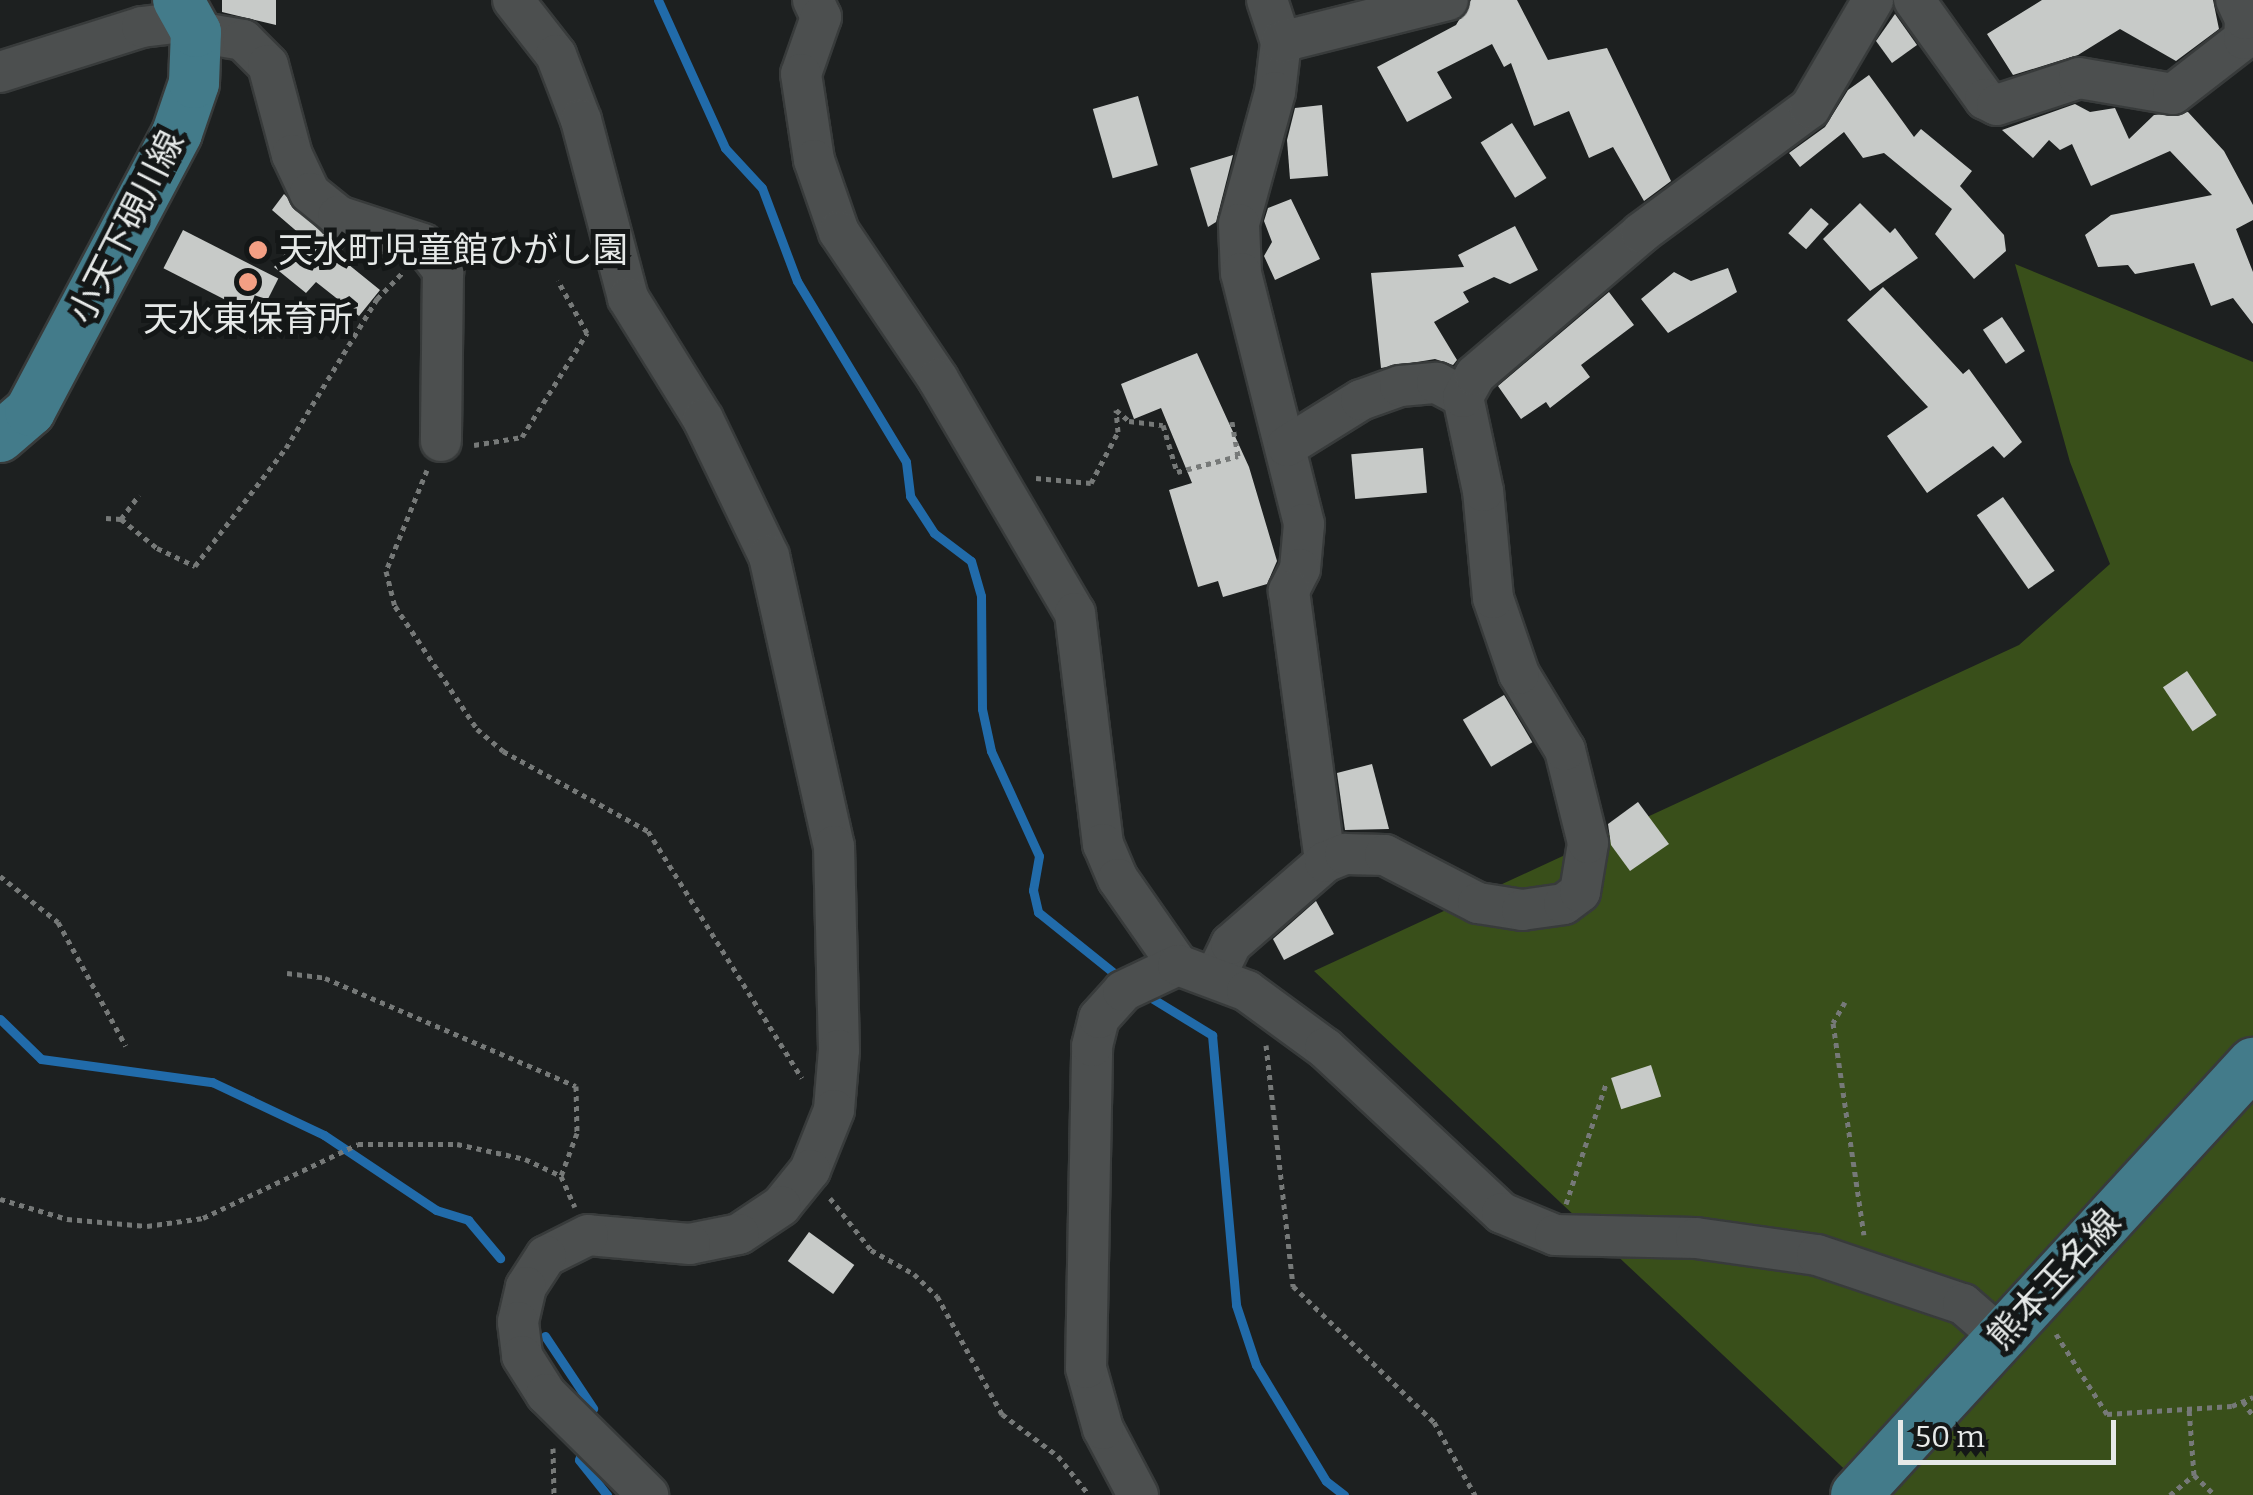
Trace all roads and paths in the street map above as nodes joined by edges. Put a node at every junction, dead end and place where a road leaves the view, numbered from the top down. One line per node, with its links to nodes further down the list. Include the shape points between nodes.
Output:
1 (513, 0): 30 (street, via 556,55 581,120 628,298 703,420 769,556 834,846)
2 (813, 0): 18 (street, via 820,17 801,74 814,160 838,232)
3 (1267, 0): 9 (street)
4 (1448, 0): 9 (street)
5 (1873, 0): 13 (street, via 1810,108 1640,233 1475,375)
6 (1914, 0): 7 (street, via 1986,99 1997,104 2079,78 2173,94 2244,39)
7 (2236, 0)
8 (188, 18): 10 (street); 11 (street, via 243,40 268,65 292,156 310,193 338,216 400,233); 15 (main road, 小天下硯川線, via 194,83 177,133 30,411)
9 (1281, 42): 17 (street, via 1275,92 1239,224 1242,274)
10 (0, 72)
11 (427, 250): 16 (street, via 443,270); 21 (path, via 377,299 286,448 195,566 157,548)
12 (558, 280): 16 (path, via 586,333 522,437 472,446)
13 (1463, 396): 17 (street, via 1436,383 1400,386 1361,400); 22 (street, via 1483,491 1493,598 1519,674 1565,750 1588,843 1588,871 1580,892 1564,904 1522,910 1478,903 1373,852)
14 (1232, 422): 18 (path, via 1238,456 1177,472 1163,425 1129,420 1116,410 1118,432 1092,483 1013,476)
15 (0, 437)
16 (441, 441): 30 (path, via 386,570 394,606 477,729 503,751 648,831 817,1102)
17 (1287, 446): 22 (street, via 1304,524 1300,569 1289,591)
18 (1000, 484): 25 (street, via 1075,614 1103,844)
19 (139, 495): 21 (path)
20 (106, 518): 21 (path)
21 (121, 519)
22 (1325, 862): 25 (street)
23 (0, 876): 27 (path, via 58,922)
24 (286, 972): 32 (path, via 325,978 576,1086 577,1133)
25 (1181, 981): 35 (street, via 1325,1048 1478,1196); 45 (street, via 1099,1018 1092,1046 1086,1368 1103,1428); 46 (path, via 1263,1022 1294,1286 1434,1422)
26 (1846, 1002): 36 (path, via 1832,1023)
27 (126, 1046)
28 (2253, 1063): 37 (main road, 熊本玉名線)
29 (1606, 1084): 35 (path)
30 (834, 1110): 31 (street)
31 (810, 1170): 34 (street, via 781,1206 739,1234 690,1244); 44 (path, via 864,1243 937,1296 1002,1414 1058,1456)
32 (562, 1176): 33 (path, via 524,1159 457,1144 358,1144 202,1218 147,1226 68,1219); 34 (path)
33 (0, 1199)
34 (588, 1235): 43 (street, via 546,1256 526,1287 518,1322 522,1356 546,1394)
35 (1555, 1235): 36 (street, via 1696,1238 1817,1255)
36 (1869, 1272): 37 (street)
37 (2016, 1320): 40 (path, via 2083,1366 2108,1414); 47 (main road, 熊本玉名線)
38 (2253, 1396): 39 (path)
39 (2244, 1401): 40 (path); 41 (path)
40 (2189, 1409): 42 (path)
41 (2253, 1416)
42 (2194, 1475): 48 (path); 49 (path)
43 (648, 1495)
44 (1089, 1495)
45 (1138, 1495)
46 (1476, 1495)
47 (1856, 1495)
48 (2170, 1495)
49 (2215, 1495)

